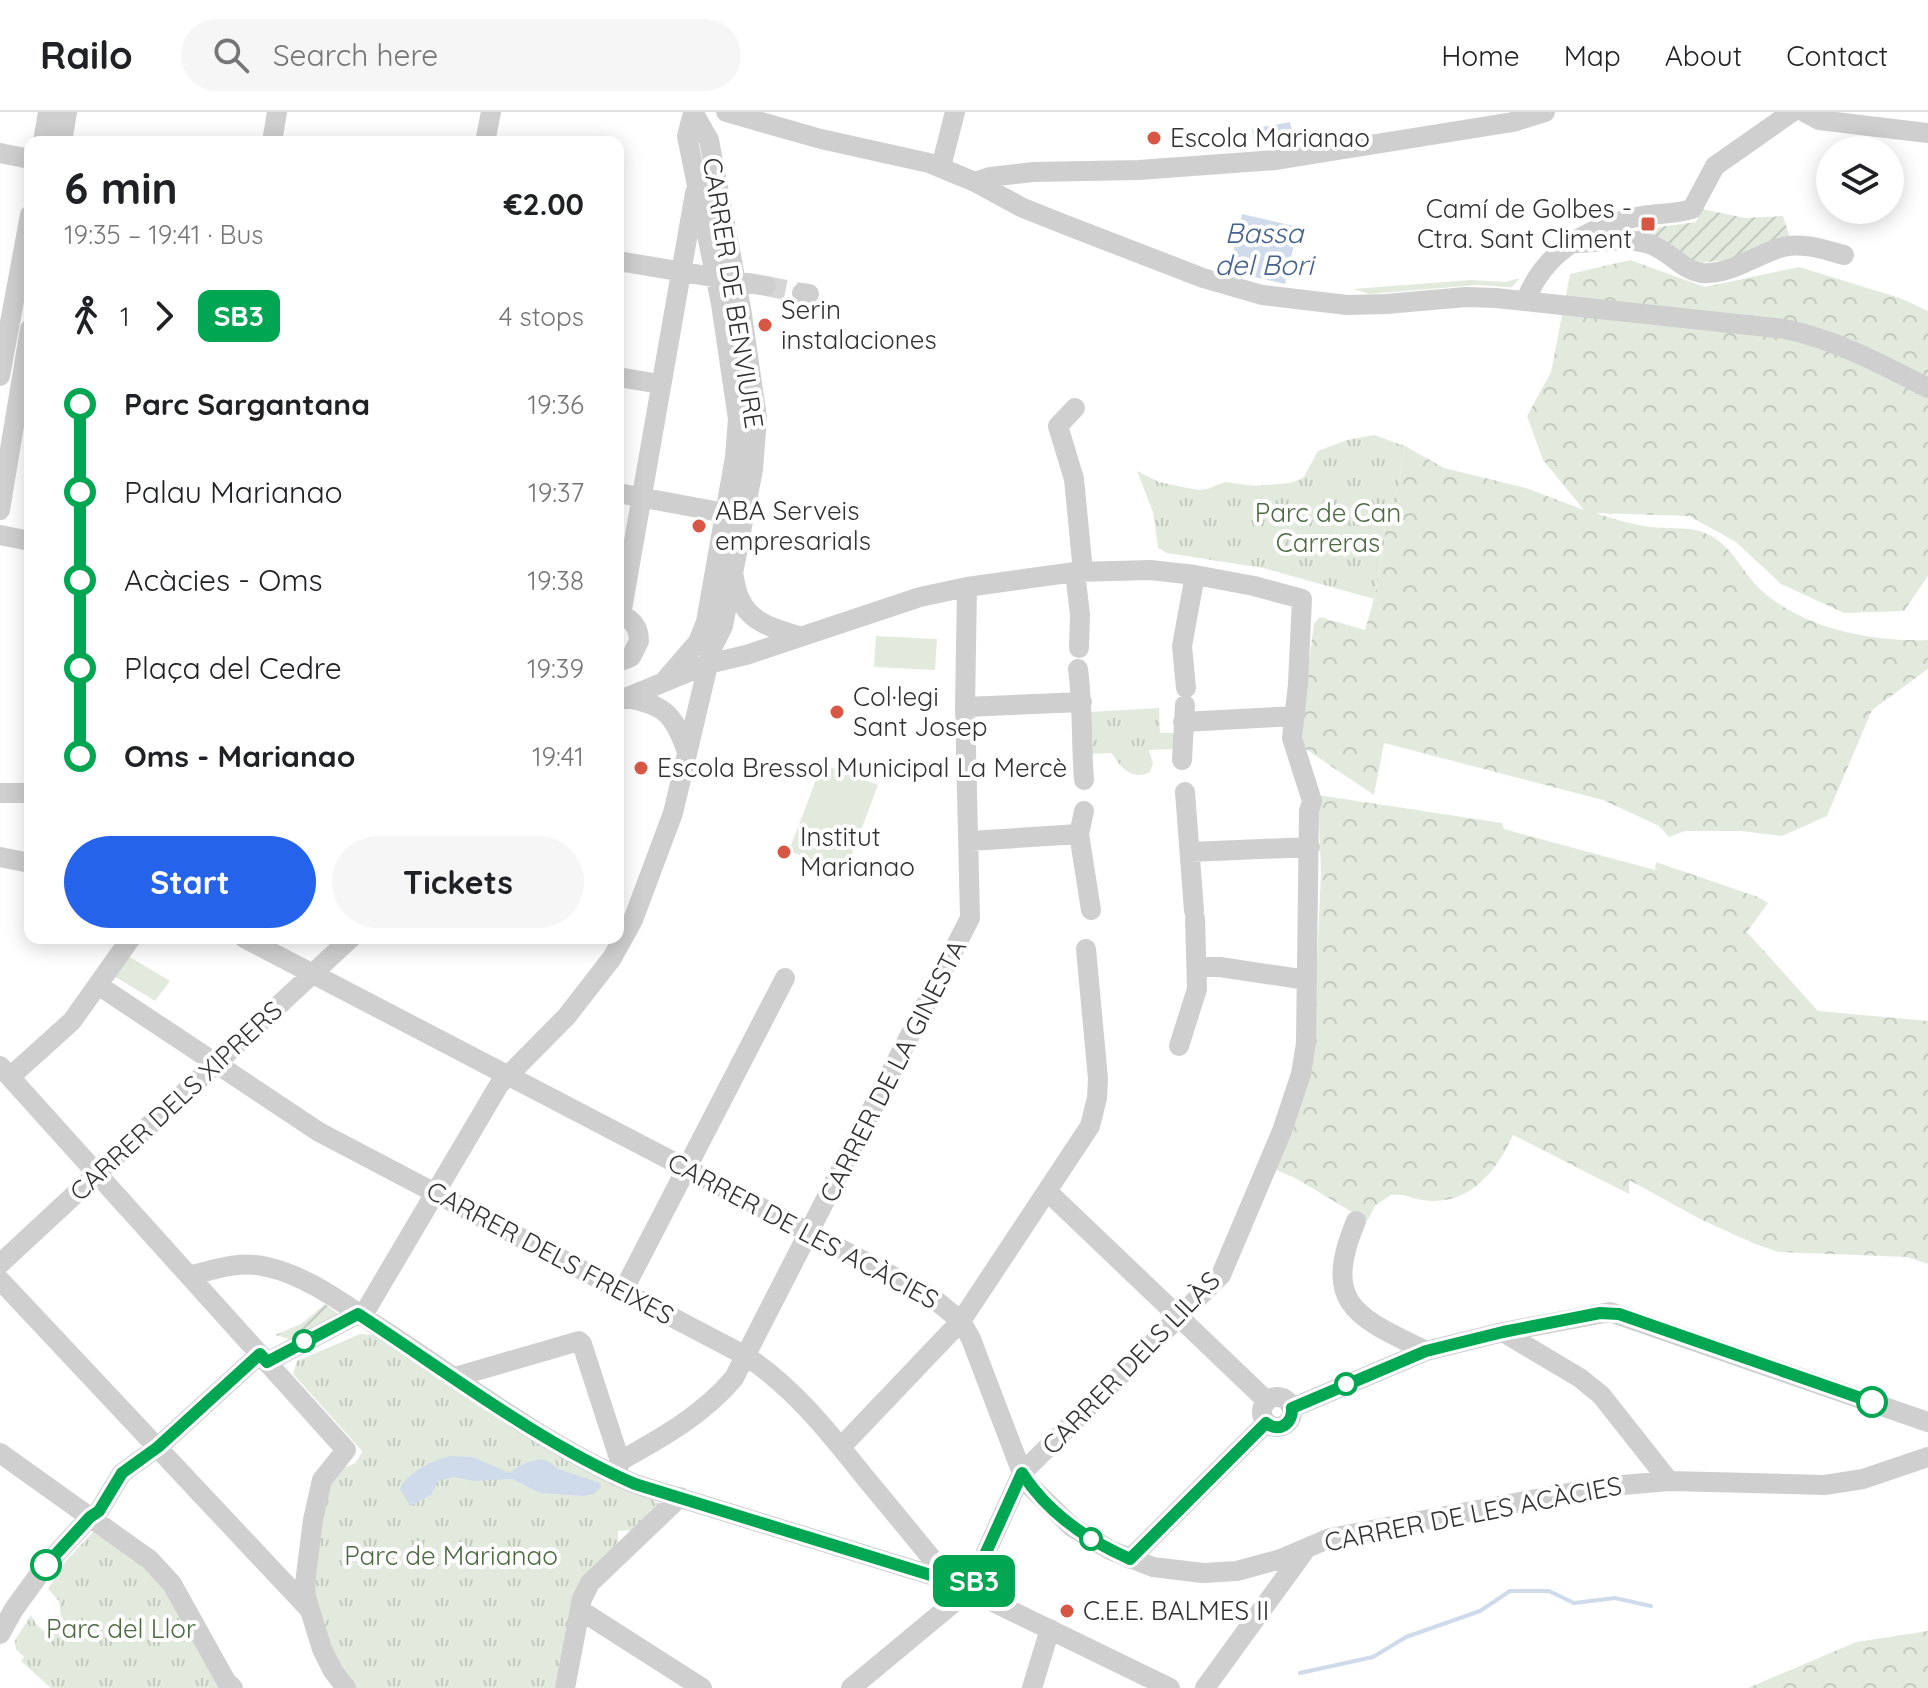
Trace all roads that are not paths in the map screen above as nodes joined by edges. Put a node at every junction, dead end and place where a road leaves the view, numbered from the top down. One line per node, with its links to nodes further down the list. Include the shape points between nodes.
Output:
1 (48, 112): 13 (street)
2 (67, 112): 14 (street)
3 (277, 112): 15 (street)
4 (491, 112): 16 (street)
5 (693, 112): 22 (street, CARRER DE BENVIURE, via 687,136); 30 (street, CARRER DE BENVIURE, via 709,140)
6 (726, 112): 19 (street)
7 (955, 112): 19 (street)
8 (1545, 112): 11 (street, via 1513,122)
9 (1792, 112): 24 (street, via 1715,166 1692,209)
10 (1804, 112): 12 (street, via 1819,120)
11 (1470, 120): 20 (street, via 1261,161)
12 (1928, 133)
13 (44, 136)
14 (63, 136)
15 (273, 136)
16 (486, 136)
17 (0, 153): 18 (street)
18 (24, 158)
19 (941, 167): 21 (street)
20 (1033, 172): 21 (street); 23 (street, via 1019,183)
21 (975, 182): 23 (street)
22 (697, 185): 29 (street); 30 (street, CARRER DE BENVIURE)
23 (1013, 203): 33 (street, via 1203,278 1262,295 1347,305 1466,297)
24 (1622, 220): 25 (street); 26 (street, via 1598,227)
25 (1622, 242): 26 (street); 27 (street, via 1660,248 1686,268 1705,273 1797,245)
26 (1572, 244): 33 (street, via 1538,274)
27 (1844, 255)
28 (624, 262): 29 (street)
29 (680, 272): 30 (street); 37 (street)
30 (726, 280): 32 (street); 43 (street, CARRER DE BENVIURE, via 738,419)
31 (24, 285): 34 (street)
32 (766, 286)
33 (1526, 300): 38 (street, via 1816,335)
34 (19, 343): 35 (street); 42 (street)
35 (0, 376)
36 (624, 378): 37 (street)
37 (660, 384): 41 (street)
38 (1928, 388)
39 (1075, 408): 47 (street, via 1058,426 1074,479)
40 (624, 494): 41 (street)
41 (641, 497): 43 (street); 50 (street)
42 (0, 510)
43 (735, 515): 46 (street, CARRER DE BENVIURE); 52 (street, CARRER DE BENVIURE)
44 (0, 535): 45 (street)
45 (24, 540)
46 (734, 571): 53 (street, via 737,594 753,617); 56 (street, CARRER DE BENVIURE, via 723,626)
47 (1079, 572): 48 (street); 49 (street); 54 (street)
48 (1195, 575): 63 (street, via 1182,646); 66 (street, CARRER DELS LILÀS, via 1302,599)
49 (967, 587): 53 (street); 65 (street, CARRER DE LA GINESTA)
50 (624, 592)
51 (624, 617): 57 (street, via 635,624 639,641)
52 (706, 622): 56 (street, CARRER DE BENVIURE); 59 (street, via 698,642)
53 (799, 636): 55 (street)
54 (1079, 648)
55 (746, 655): 56 (street); 64 (street)
56 (710, 656): 59 (street); 64 (street)
57 (624, 660)
58 (1078, 669): 62 (street)
59 (660, 685): 60 (street)
60 (624, 699)
61 (624, 700): 67 (street, via 650,703 668,714)
62 (1082, 702): 65 (street); 69 (street)
63 (1185, 705): 66 (street); 68 (street)
64 (697, 707): 67 (street)
65 (965, 707): 77 (street, CARRER DE LA GINESTA)
66 (1293, 716): 78 (street, CARRER DELS LILÀS, via 1292,738 1312,801)
67 (686, 749): 83 (street, via 673,813)
68 (1182, 760)
69 (1084, 780)
70 (0, 783): 72 (street)
71 (1185, 792): 79 (street)
72 (1, 793): 73 (street); 74 (street)
73 (24, 793)
74 (0, 804)
75 (1084, 811): 76 (street)
76 (1079, 834): 77 (street); 82 (street)
77 (970, 841): 103 (street, CARRER DE LA GINESTA, via 972,901 963,936)
78 (1310, 847): 79 (street); 92 (street, CARRER DELS LILÀS)
79 (1190, 852): 89 (street)
80 (0, 857): 81 (street)
81 (24, 862)
82 (1091, 910)
83 (624, 936)
84 (127, 944): 93 (street)
85 (256, 944): 90 (street, CARRER DE LES ACÀCIES)
86 (345, 944): 90 (street, CARRER DELS XIPRERS)
87 (620, 944): 97 (street, via 567,1016)
88 (1086, 949): 100 (street, via 1097,1098 1090,1126)
89 (1199, 967): 92 (street); 94 (street)
90 (314, 974): 95 (street, CARRER DELS XIPRERS); 97 (street, CARRER DE LES ACÀCIES)
91 (785, 978): 98 (street)
92 (1307, 980): 109 (street, CARRER DELS LILÀS, via 1301,1074 1282,1131 1221,1275)
93 (98, 985): 95 (street, CARRER DELS FREIXES); 96 (street, via 72,1021)
94 (1179, 1046)
95 (214, 1064): 99 (street, CARRER DELS XIPRERS); 101 (street, CARRER DELS FREIXES, via 319,1132)
96 (5, 1071): 99 (street)
97 (508, 1075): 98 (street, CARRER DE LES ACÀCIES); 101 (street)
98 (688, 1168): 103 (street, CARRER DE LES ACÀCIES); 107 (street)
99 (98, 1175): 104 (street, CARRER DELS XIPRERS); 105 (street)
100 (1048, 1192): 109 (street); 110 (street)
101 (435, 1193): 107 (street, CARRER DELS FREIXES); 108 (street, via 366,1310)
102 (1356, 1221): 112 (street, via 1342,1267 1352,1308 1371,1324)
103 (810, 1232): 110 (street, CARRER DE LES ACÀCIES, via 929,1295); 113 (street, CARRER DE LA GINESTA)
104 (0, 1264)
105 (189, 1276): 108 (street, via 234,1265 266,1266 302,1280); 114 (street)
106 (0, 1280): 120 (street)
107 (623, 1291): 113 (street, CARRER DELS FREIXES)
108 (358, 1314): 114 (street); 115 (street)
109 (1180, 1318): 116 (street); 125 (street, CARRER DELS LILÀS)
110 (961, 1321): 121 (street); 125 (street, CARRER DE LES ACÀCIES)
111 (1503, 1332): 112 (street); 118 (street, via 1619,1314); 126 (street, via 1601,1395)
112 (1426, 1351): 117 (street)
113 (746, 1356): 121 (street, CARRER DELS FREIXES, via 790,1389); 124 (street, CARRER DE LA GINESTA, via 713,1400)
114 (264, 1358): 120 (street); 134 (street, via 346,1450 322,1480 316,1501 305,1583)
115 (455, 1377): 124 (street, via 561,1447); 124 (street, via 579,1341)
116 (1267, 1401): 117 (street, via 1281,1397); 119 (street, via 1262,1414)
117 (1292, 1408): 119 (street, via 1285,1426)
118 (1928, 1422)
119 (1266, 1423): 130 (street)
120 (158, 1447): 128 (street, via 122,1473); 134 (street)
121 (841, 1447): 131 (street, CARRER DELS FREIXES)
122 (0, 1453): 128 (street)
123 (1928, 1457): 126 (street, CARRER DE LES ACÀCIES, via 1863,1479 1816,1486)
124 (618, 1468): 127 (street)
125 (1022, 1473): 130 (street, CARRER DE LES ACÀCIES, via 1072,1527); 132 (street, CARRER DELS LILÀS)
126 (1669, 1481): 129 (street, CARRER DE LES ACÀCIES, via 1553,1495 1330,1538)
127 (680, 1497): 131 (street); 135 (street, via 590,1583)
128 (90, 1517): 133 (street); 138 (street, via 137,1549 172,1584)
129 (1307, 1547): 130 (street, CARRER DE LES ACÀCIES, via 1281,1559 1220,1573 1169,1571); 145 (street)
130 (1130, 1559)
131 (950, 1581): 132 (street)
132 (969, 1590): 136 (street); 142 (street, CARRER DELS LILÀS)
133 (7, 1603): 137 (street)
134 (309, 1609): 139 (street, via 322,1649)
135 (580, 1610): 140 (street); 141 (street)
136 (1050, 1629): 143 (street); 144 (street)
137 (0, 1634)
138 (233, 1688)
139 (346, 1688)
140 (565, 1688)
141 (702, 1688)
142 (851, 1688)
143 (1032, 1688)
144 (1170, 1688)
145 (1205, 1688)

